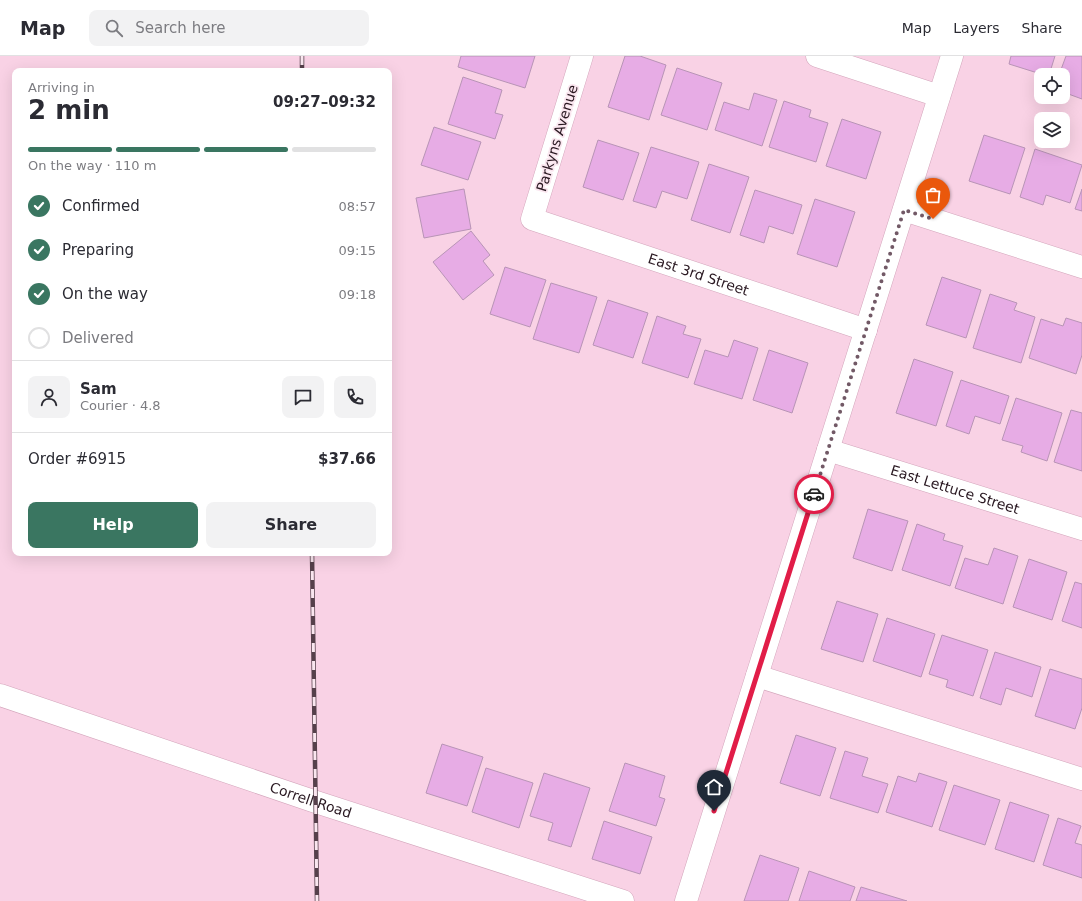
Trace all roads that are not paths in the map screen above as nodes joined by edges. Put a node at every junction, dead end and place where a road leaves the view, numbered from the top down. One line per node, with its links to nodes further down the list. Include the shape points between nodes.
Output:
1 (582, 56): 6 (street, Parkyns Avenue)
2 (817, 56): 4 (street)
3 (952, 56): 4 (street)
4 (940, 96): 5 (street)
5 (904, 210): 7 (street); 8 (street)
6 (532, 219): 8 (street, East 3rd Street)
7 (1082, 267)
8 (866, 330): 9 (street)
9 (828, 450): 10 (street, East Lettuce Street); 11 (street)
10 (1082, 530)
11 (757, 676): 13 (street); 15 (street)
12 (0, 695): 14 (street, Correll Road)
13 (1082, 779)
14 (623, 901)
15 (686, 901)

